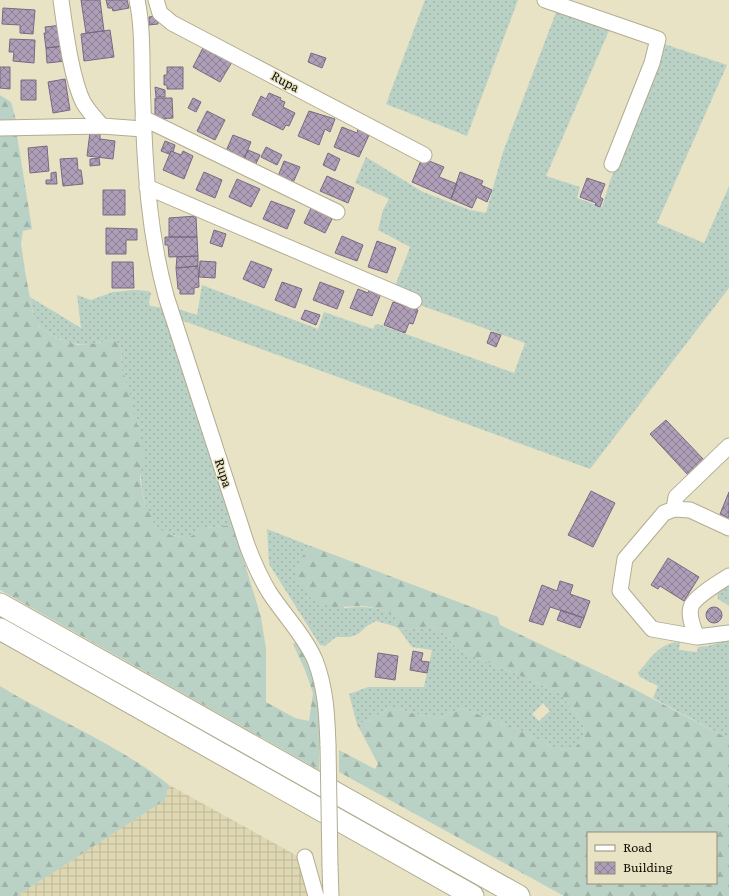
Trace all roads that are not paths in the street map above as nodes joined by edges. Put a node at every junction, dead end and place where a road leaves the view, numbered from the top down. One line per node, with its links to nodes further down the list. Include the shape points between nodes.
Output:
1 (61, 0): 6 (street, via 65,31 83,102)
2 (137, 0): 5 (street, Rupa)
3 (156, 0): 8 (street, Rupa, via 160,13 172,23)
4 (545, 0): 9 (street, via 658,39 652,63)
5 (143, 124): 6 (street); 10 (street, Rupa); 11 (street)
6 (102, 126): 7 (street)
7 (0, 128)
8 (424, 155)
9 (612, 164)
10 (147, 187): 12 (street); 23 (street, Rupa, bridge, via 152,233 166,296 240,525 260,576 315,660 326,700)
11 (337, 212)
12 (414, 301)
13 (729, 446): 14 (street, via 676,497)
14 (674, 509): 15 (street, via 690,510); 20 (street, via 664,513 625,559 620,590 652,629)
15 (729, 528)
16 (729, 576): 20 (street, via 699,597 691,607 691,618)
17 (0, 604): 25 (highway)
18 (0, 629): 24 (highway)
19 (729, 632): 20 (street)
20 (698, 637)
21 (305, 858): 22 (street)
22 (316, 896)
23 (331, 896)
24 (473, 896)
25 (519, 896)

